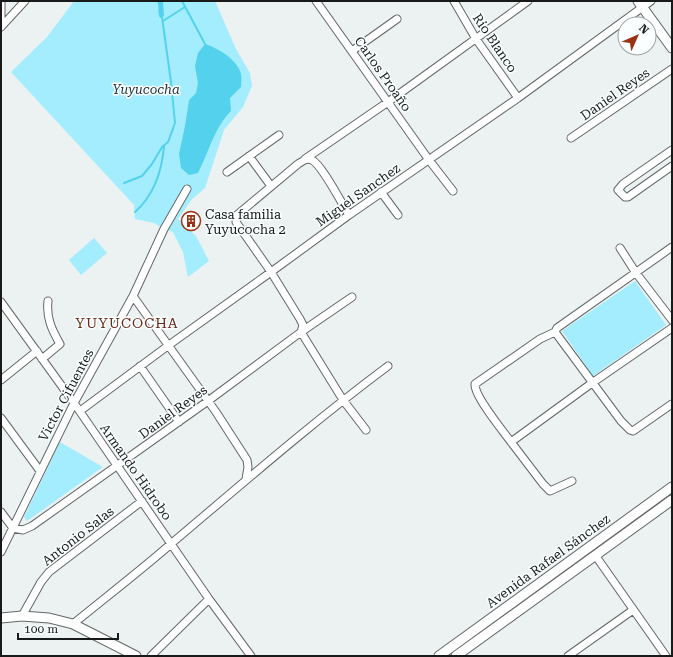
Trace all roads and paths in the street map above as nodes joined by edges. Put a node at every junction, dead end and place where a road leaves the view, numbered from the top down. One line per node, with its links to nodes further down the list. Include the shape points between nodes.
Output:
1 (1, 1): 9 (street)
2 (25, 1): 9 (street)
3 (316, 1): 12 (street, Carlos Proaño)
4 (454, 1): 10 (street, Río Blanco)
5 (528, 1): 10 (street)
6 (651, 1): 7 (street, Miguel Sanchez)
7 (640, 4): 11 (street); 14 (street, Miguel Sanchez)
8 (397, 19): 12 (street)
9 (1, 27)
10 (476, 39): 14 (street, Río Blanco); 15 (street)
11 (672, 48)
12 (352, 51): 15 (street, Carlos Proaño)
13 (672, 69): 17 (street, Daniel Reyes)
14 (518, 98): 21 (street, Miguel Sanchez)
15 (388, 102): 20 (street); 21 (street, Carlos Proaño)
16 (279, 135): 19 (street)
17 (571, 138)
18 (672, 150): 22 (street, via 618,190 628,197)
19 (249, 156): 23 (street); 24 (street)
20 (305, 159): 24 (street); 28 (street, via 311,160 319,167)
21 (429, 160): 26 (street, Carlos Proaño); 27 (street, Miguel Sanchez)
22 (672, 166)
23 (227, 172)
24 (271, 186): 32 (street, via 237,215 236,222)
25 (188, 189): 34 (street, Victor Cifuentes, via 164,229)
26 (453, 191)
27 (381, 192): 28 (street, Miguel Sanchez); 29 (street)
28 (348, 215): 32 (street, Miguel Sanchez)
29 (398, 215)
30 (672, 247): 33 (street)
31 (620, 248): 33 (street)
32 (271, 272): 40 (street, via 300,319 303,325); 42 (street, Miguel Sanchez)
33 (636, 273): 38 (street); 41 (street, via 557,328)
34 (133, 296): 42 (street); 51 (street, Victor Cifuentes)
35 (352, 297): 40 (street, Daniel Reyes)
36 (48, 301): 44 (street, via 50,324 60,344)
37 (1, 302): 43 (street, Armando Hidrobo)
38 (672, 320)
39 (672, 328): 48 (street)
40 (301, 332): 49 (street); 50 (street, Daniel Reyes)
41 (557, 335): 48 (street); 57 (street, via 540,339 475,384 481,400)
42 (168, 345): 45 (street, Miguel Sanchez); 50 (street)
43 (37, 351): 44 (street, Armando Hidrobo); 47 (street)
44 (42, 359): 51 (street, Armando Hidrobo)
45 (140, 366): 53 (street, Miguel Sanchez); 55 (street)
46 (388, 366): 49 (street)
47 (1, 380)
48 (592, 383): 52 (street, via 621,421 633,431); 57 (street)
49 (343, 400): 56 (street); 60 (street)
50 (208, 401): 55 (street, Daniel Reyes); 60 (street, via 247,460)
51 (74, 403): 53 (street, Armando Hidrobo); 59 (street, Victor Cifuentes)
52 (672, 404)
53 (80, 411): 58 (street, Armando Hidrobo)
54 (1, 418): 59 (street)
55 (179, 422): 58 (street, Daniel Reyes)
56 (366, 430)
57 (511, 442): 61 (street, via 550,491)
58 (118, 466): 64 (street, Armando Hidrobo); 66 (street, Daniel Reyes, via 32,526 23,530)
59 (40, 471): 66 (street, Victor Cifuentes)
60 (246, 479): 67 (street)
61 (572, 481)
62 (672, 487): 78 (street, Avenida Rafael Sánchez)
63 (672, 500): 69 (street, Avenida Rafael Sánchez)
64 (142, 501): 67 (street, Armando Hidrobo); 72 (street, Antonio Salas, via 49,572)
65 (1, 512): 66 (street)
66 (13, 528): 68 (street, Victor Cifuentes)
67 (172, 544): 70 (street, Armando Hidrobo); 74 (street)
68 (1, 552)
69 (596, 555): 71 (street); 79 (street, Avenida Rafael Sánchez)
70 (209, 599): 76 (street); 77 (street, Armando Hidrobo)
71 (633, 610): 80 (street); 81 (street)
72 (22, 616): 73 (street); 74 (street, via 49,618)
73 (1, 618)
74 (73, 624): 75 (street)
75 (136, 656)
76 (151, 656)
77 (251, 656)
78 (439, 656)
79 (456, 656)
80 (568, 656)
81 (666, 656)

